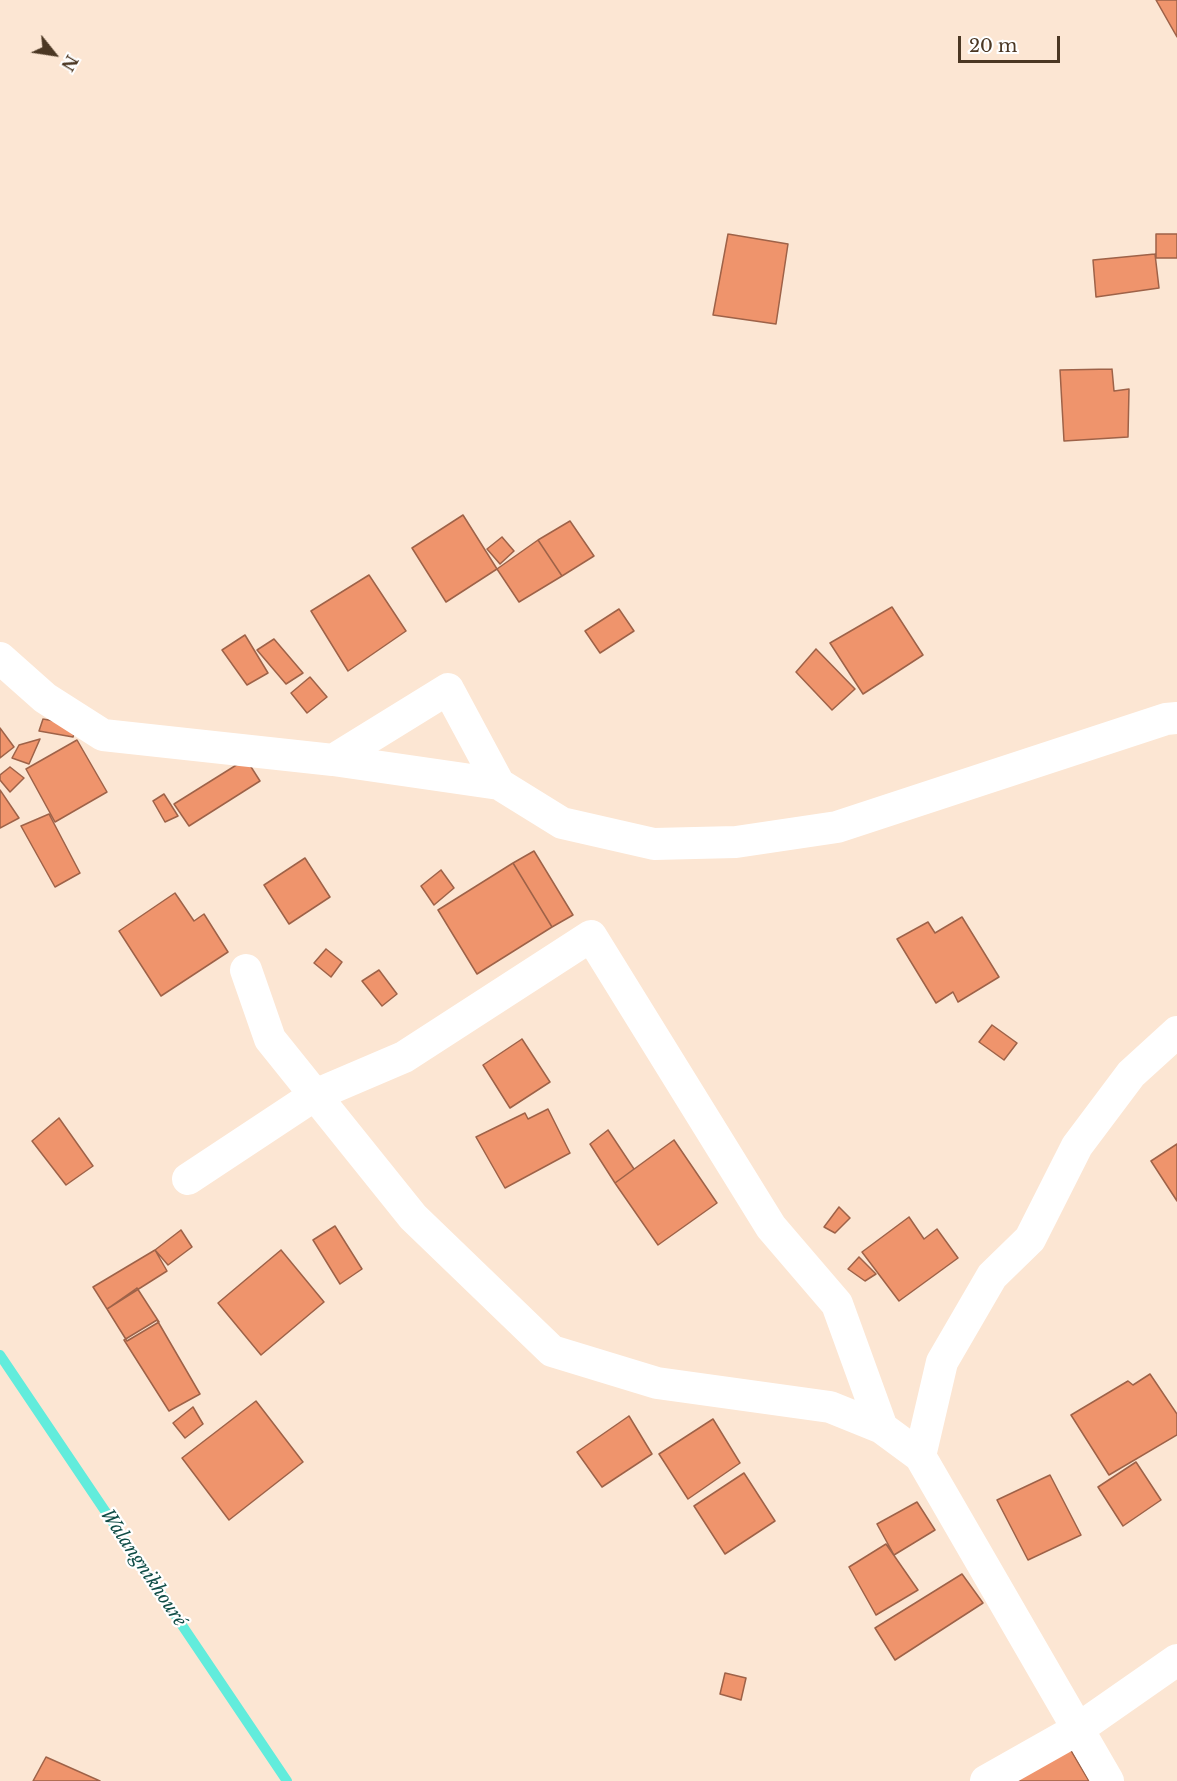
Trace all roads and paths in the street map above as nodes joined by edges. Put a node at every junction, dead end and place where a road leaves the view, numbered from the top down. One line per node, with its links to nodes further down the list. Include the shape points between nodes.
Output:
1 (0, 658): 3 (street, via 45,698 103,735)
2 (1177, 718): 4 (street, via 837,827 736,842 654,844 562,823)
3 (333, 760): 4 (street); 4 (street, via 448,689)
4 (499, 784)
5 (246, 970): 7 (street, via 270,1039)
6 (1177, 1032): 10 (street, via 1131,1074 1077,1146 1030,1239 992,1276 942,1362)
7 (315, 1095): 8 (street); 9 (street, via 414,1217 552,1351 657,1383 830,1407); 9 (street, via 404,1057 591,936 771,1227 837,1304)
8 (188, 1179)
9 (882, 1428): 10 (street)
10 (920, 1456): 12 (street)
11 (1177, 1660): 12 (street)
12 (1078, 1728): 13 (street); 14 (street)
13 (986, 1781)
14 (1108, 1781)

